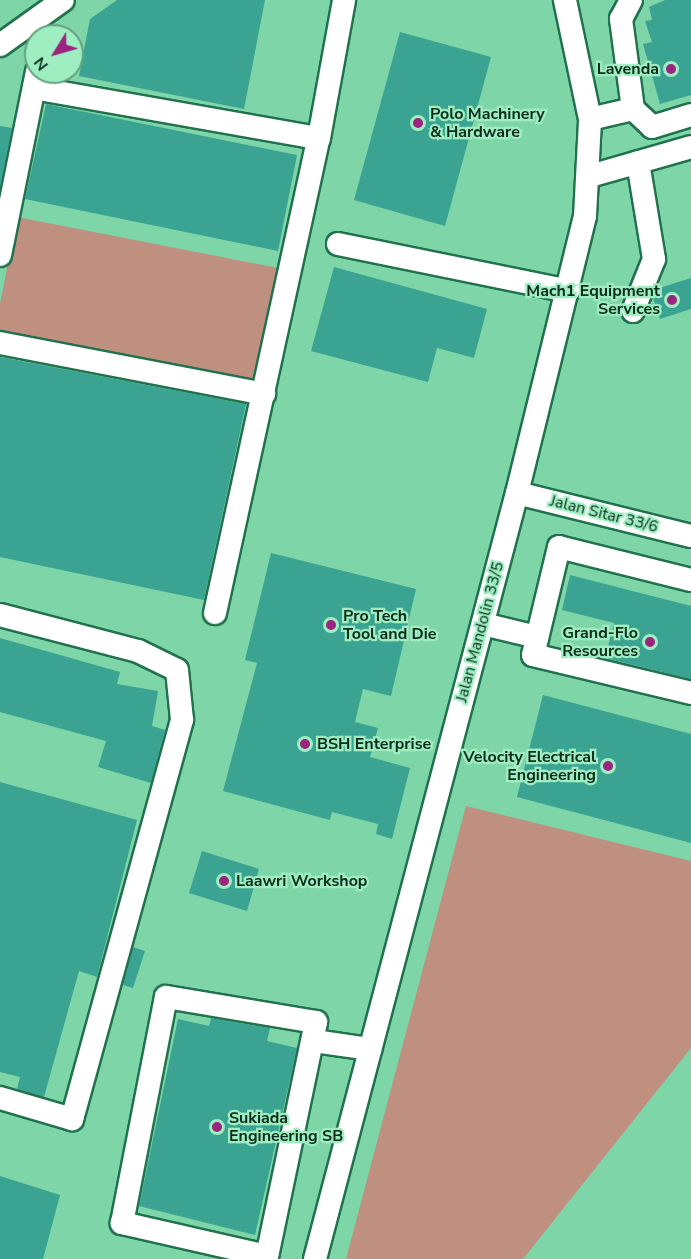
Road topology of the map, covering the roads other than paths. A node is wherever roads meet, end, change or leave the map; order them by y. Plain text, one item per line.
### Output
1 (344, 0) edge
2 (565, 0) edge
3 (631, 0) edge
4 (56, 4) edge
5 (49, 24) edge
6 (0, 45) edge
7 (35, 84) edge
8 (56, 84) edge
9 (633, 109) junction
10 (691, 116) edge
11 (590, 118) junction
12 (320, 138) junction
13 (691, 147) edge
14 (638, 162) junction
15 (590, 176) junction
16 (338, 244) dead end
17 (0, 255) edge
18 (568, 291) junction
19 (633, 310) dead end
20 (0, 343) edge
21 (264, 394) junction
22 (518, 493) junction
23 (691, 536) edge
24 (691, 580) edge
25 (215, 613) dead end
26 (0, 615) edge
27 (483, 624) junction
28 (537, 638) junction
29 (691, 693) edge
30 (314, 1041) junction
31 (370, 1048) junction
32 (0, 1098) edge
33 (315, 1259) edge

1 - 12 street
2 - 11 street, Jalan Mandolin 33/5
3 - 9 street
4 - 5 street
4 - 6 street
7 - 17 street
8 - 12 street
9 - 10 street
9 - 11 street
11 - 15 street, Jalan Mandolin 33/5
12 - 21 street
13 - 14 street
14 - 15 street
14 - 19 street
15 - 18 street, Jalan Mandolin 33/5
16 - 18 street
18 - 22 street, Jalan Mandolin 33/5
20 - 21 street
21 - 25 street
22 - 23 street, Jalan Sitar 33/6
22 - 27 street, Jalan Mandolin 33/5
24 - 28 street
26 - 32 street
27 - 28 street
27 - 31 street, Jalan Mandolin 33/5
28 - 29 street
30 - 30 street
30 - 31 street
31 - 33 street, Jalan Mandolin 33/5

